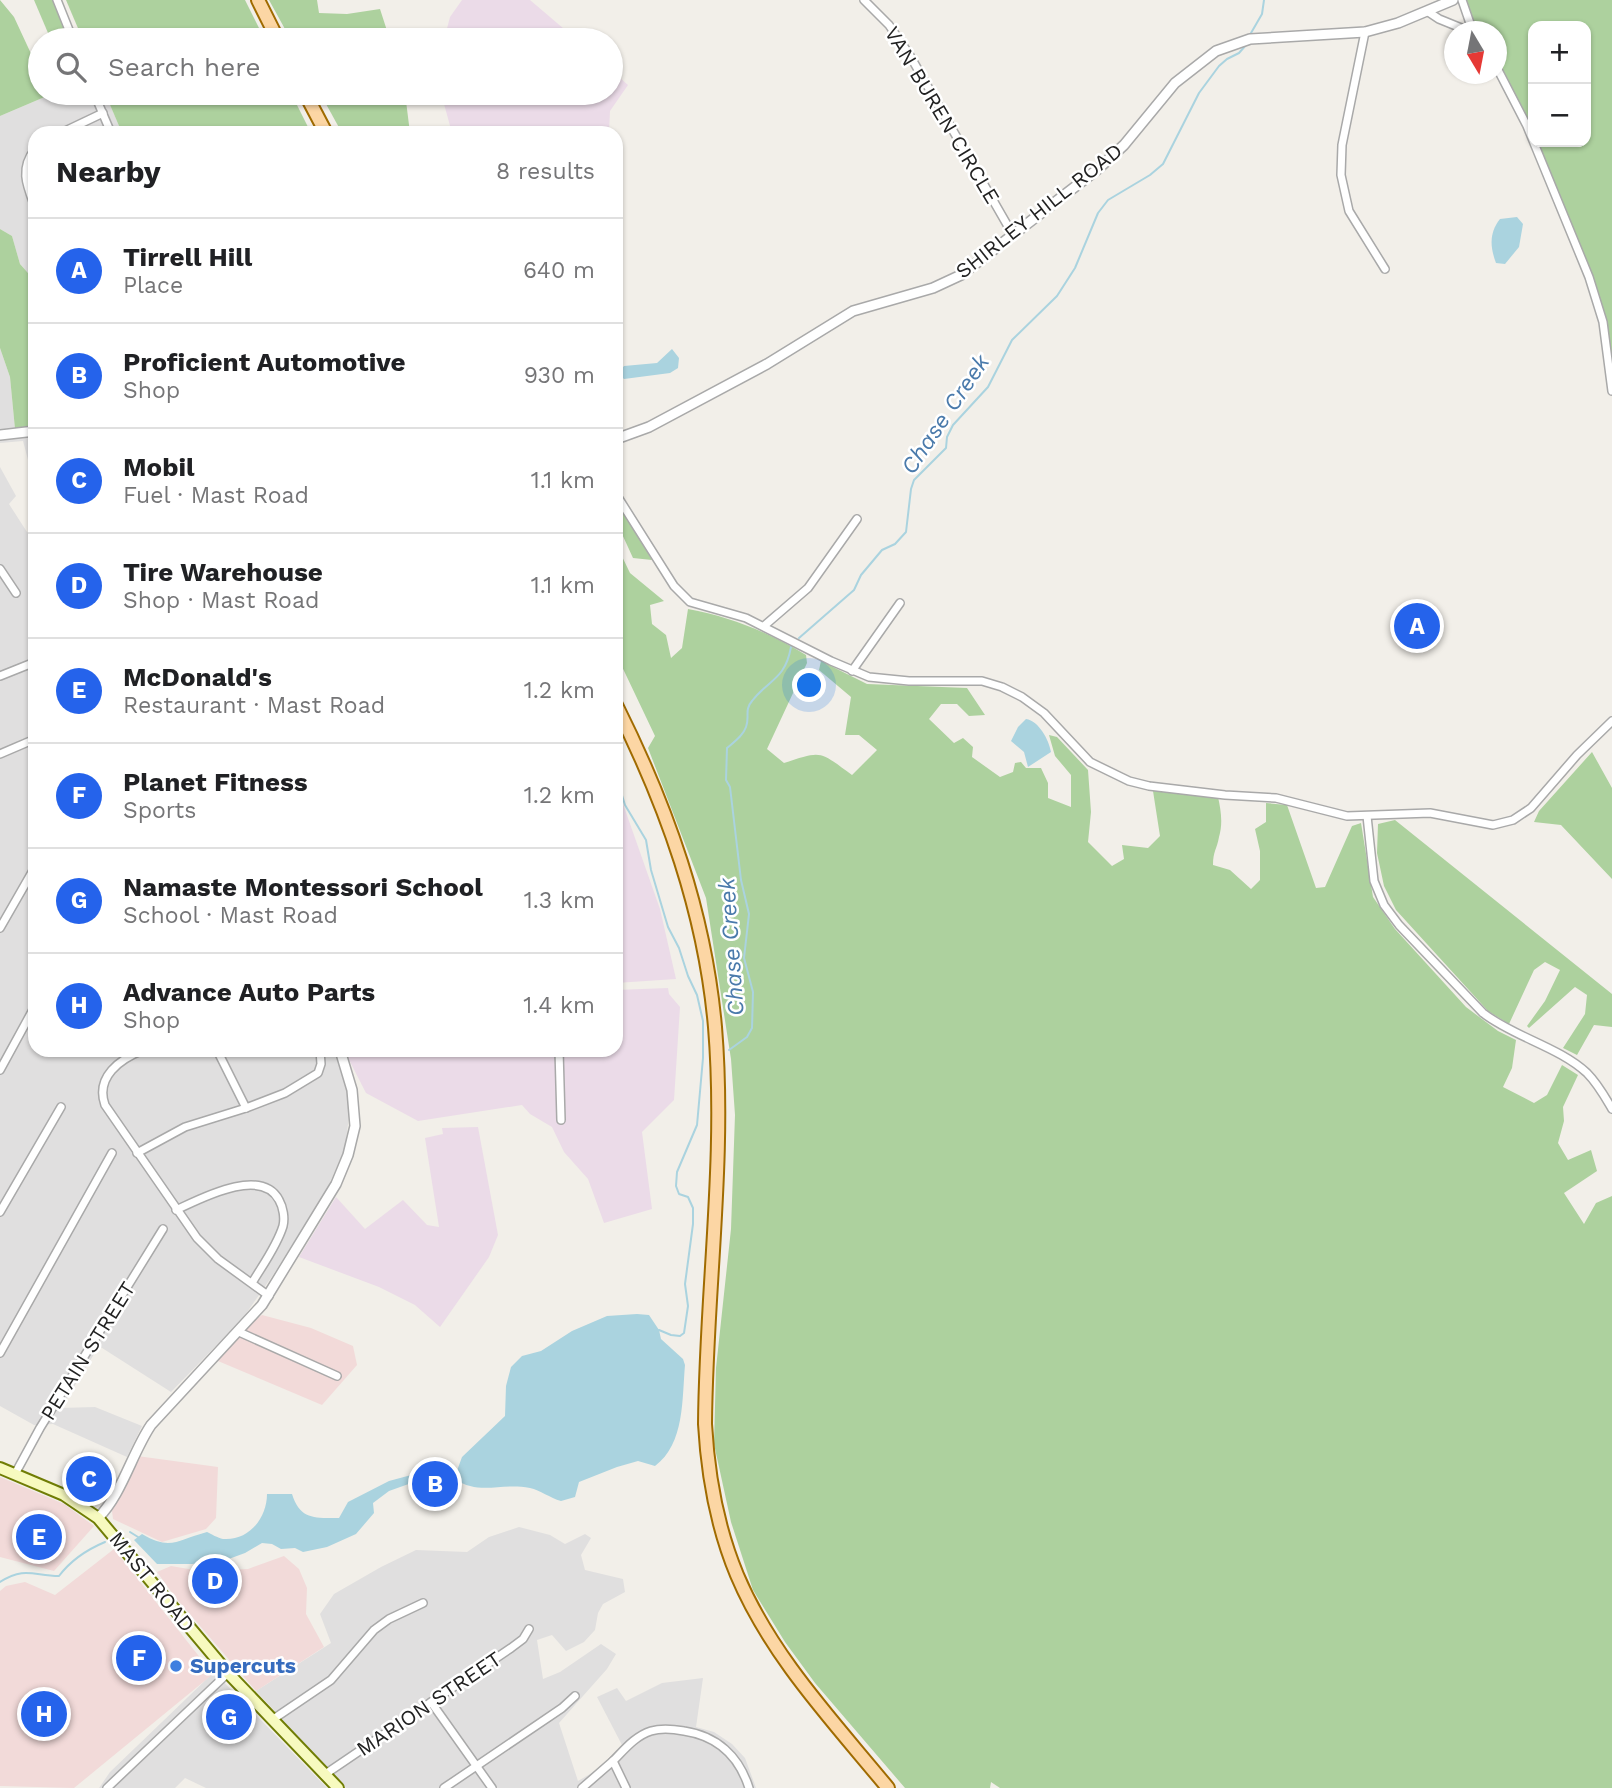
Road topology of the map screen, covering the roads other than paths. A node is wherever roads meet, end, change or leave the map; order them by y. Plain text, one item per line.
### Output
1 (57, 0) edge
2 (258, 0) edge
3 (864, 0) edge
4 (1453, 0) edge
5 (1462, 0) edge
6 (1427, 11) junction
7 (1444, 21) edge
8 (1469, 21) edge
9 (68, 28) edge
10 (272, 28) edge
11 (1365, 32) junction
12 (1505, 84) edge
13 (99, 105) edge
14 (311, 105) edge
15 (103, 113) junction
16 (76, 126) edge
17 (108, 126) edge
18 (322, 126) edge
19 (28, 160) edge
20 (28, 187) edge
21 (1013, 234) junction
22 (1385, 269) dead end
23 (1612, 391) edge
24 (28, 432) edge
25 (0, 435) edge
26 (623, 436) edge
27 (623, 505) edge
28 (857, 519) dead end
29 (0, 569) edge
30 (16, 593) dead end
31 (900, 603) dead end
32 (764, 626) junction
33 (28, 664) edge
34 (852, 671) junction
35 (0, 676) edge
36 (623, 720) edge
37 (1612, 721) edge
38 (28, 742) edge
39 (0, 754) edge
40 (1367, 816) junction
41 (28, 879) edge
42 (0, 928) edge
43 (28, 1019) edge
44 (130, 1057) edge
45 (220, 1057) edge
46 (320, 1057) edge
47 (342, 1057) edge
48 (559, 1057) edge
49 (0, 1070) edge
50 (61, 1107) dead end
51 (246, 1108) junction
52 (1612, 1109) edge
53 (561, 1121) dead end
54 (112, 1153) dead end
55 (137, 1153) junction
56 (176, 1210) junction
57 (0, 1212) edge
58 (163, 1229) dead end
59 (252, 1283) junction
60 (269, 1296) junction
61 (239, 1332) junction
62 (0, 1353) edge
63 (337, 1376) dead end
64 (0, 1468) edge
65 (15, 1474) junction
66 (98, 1518) junction
67 (423, 1602) dead end
68 (529, 1629) dead end
69 (228, 1673) junction
70 (575, 1696) dead end
71 (431, 1702) junction
72 (272, 1720) junction
73 (613, 1762) junction
74 (476, 1767) junction
75 (324, 1775) junction
76 (107, 1788) edge
77 (338, 1788) edge
78 (444, 1788) edge
79 (492, 1788) edge
80 (582, 1788) edge
81 (626, 1788) edge
82 (749, 1788) edge
83 (888, 1788) edge

1 - 9 street
2 - 10 main road
3 - 21 street, VAN BUREN CIRCLE
4 - 6 street, SHIRLEY HILL ROAD
5 - 8 street
6 - 7 street
6 - 11 street, SHIRLEY HILL ROAD
11 - 21 street, SHIRLEY HILL ROAD
11 - 22 street
12 - 23 street
13 - 15 street
14 - 18 main road
15 - 16 street
15 - 17 street
19 - 20 street
21 - 26 street, SHIRLEY HILL ROAD
24 - 25 street
27 - 32 street
28 - 32 street
29 - 30 street
31 - 34 street
32 - 34 street
33 - 35 street
34 - 40 street
36 - 83 main road
37 - 40 street
38 - 39 street
40 - 52 street
41 - 42 street
43 - 49 street
44 - 55 street
45 - 51 street
46 - 51 street
47 - 60 street
48 - 53 street
50 - 57 street
51 - 55 street
54 - 62 street
55 - 56 street
56 - 59 street
56 - 59 street
58 - 65 street, PETAIN STREET
59 - 60 street
60 - 61 street
61 - 63 street
61 - 66 street
64 - 65 main road, MAST ROAD
65 - 66 main road, MAST ROAD
66 - 69 main road, MAST ROAD
67 - 72 street
68 - 71 street, MARION STREET
69 - 72 main road, MAST ROAD
69 - 76 street
70 - 74 street
71 - 74 street
71 - 75 street, MARION STREET
72 - 75 main road, MAST ROAD
73 - 80 street
73 - 81 street
73 - 82 street
74 - 78 street
74 - 79 street
75 - 77 main road, MAST ROAD

